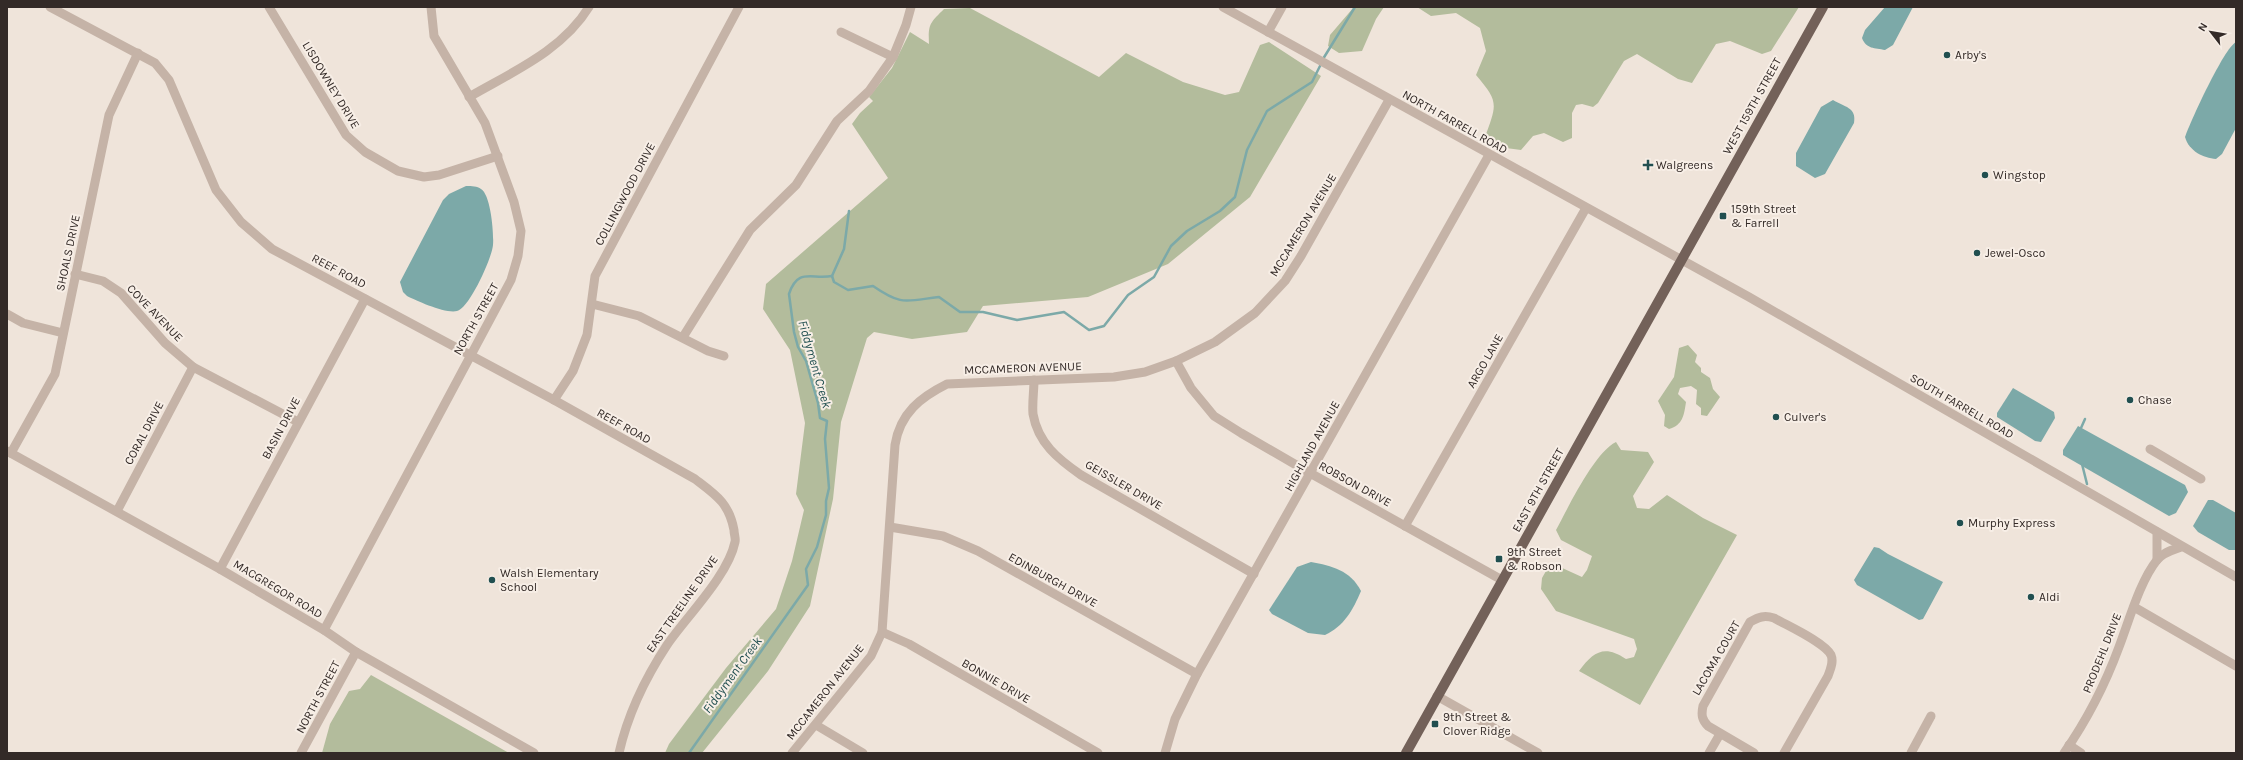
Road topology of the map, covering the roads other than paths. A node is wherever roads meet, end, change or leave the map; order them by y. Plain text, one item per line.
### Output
1 (50, 7) edge
2 (270, 7) edge
3 (430, 7) edge
4 (589, 7) edge
5 (739, 7) edge
6 (911, 7) edge
7 (1223, 7) edge
8 (1282, 7) edge
9 (1823, 7) edge
10 (841, 32) dead end
11 (1268, 32) junction
12 (138, 54) junction
13 (893, 57) junction
14 (469, 97) junction
15 (1389, 100) junction
16 (1489, 155) junction
17 (498, 156) junction
18 (1586, 208) junction
19 (1679, 259) junction
20 (75, 274) junction
21 (365, 299) junction
22 (592, 304) junction
23 (7, 314) edge
24 (63, 333) junction
25 (683, 338) junction
26 (470, 356) junction
27 (724, 356) dead end
28 (1176, 361) junction
29 (193, 367) junction
30 (1034, 380) junction
31 (554, 400) junction
32 (298, 422) junction
33 (2150, 449) dead end
34 (9, 452) edge
35 (1310, 473) junction
36 (695, 479) joint
37 (2201, 479) dead end
38 (117, 511) junction
39 (1405, 526) junction
40 (890, 527) junction
41 (2157, 532) junction
42 (2181, 547) junction
43 (2157, 560) junction
44 (220, 569) junction
45 (1254, 574) junction
46 (2236, 577) edge
47 (1502, 580) junction
48 (2134, 607) junction
49 (324, 630) junction
50 (882, 632) junction
51 (356, 652) junction
52 (2236, 666) edge
53 (1197, 674) junction
54 (1437, 696) junction
55 (1931, 716) dead end
56 (816, 725) junction
57 (1720, 734) junction
58 (2067, 749) edge
59 (301, 753) edge
60 (534, 753) edge
61 (619, 753) edge
62 (792, 753) edge
63 (863, 753) edge
64 (1098, 753) edge
65 (1165, 753) edge
66 (1406, 753) edge
67 (1538, 753) edge
68 (1709, 753) edge
69 (1754, 753) edge
70 (1784, 753) edge
71 (1911, 753) edge
72 (2081, 753) edge

1 - 12 street, REEF ROAD
2 - 17 street, LISDOWNEY DRIVE
3 - 14 street, NORTH STREET
4 - 14 street
5 - 22 street, COLLINGWOOD DRIVE
6 - 13 street
7 - 11 street, NORTH FARRELL ROAD
8 - 11 street
9 - 19 main road, WEST 159TH STREET
10 - 13 street
11 - 15 street, NORTH FARRELL ROAD
12 - 20 street, SHOALS DRIVE
12 - 21 street, REEF ROAD
13 - 25 street
14 - 17 street, NORTH STREET
15 - 16 street, NORTH FARRELL ROAD
15 - 28 street, MCCAMERON AVENUE
16 - 18 street, NORTH FARRELL ROAD
16 - 35 street, HIGHLAND AVENUE
17 - 26 street, NORTH STREET
18 - 19 street, NORTH FARRELL ROAD
18 - 39 street, ARGO LANE
19 - 41 street, SOUTH FARRELL ROAD
19 - 47 main road, EAST 9TH STREET
20 - 24 street, SHOALS DRIVE
20 - 29 street, COVE AVENUE
21 - 26 street, REEF ROAD
21 - 32 street, BASIN DRIVE
22 - 25 street
22 - 31 street, COLLINGWOOD DRIVE
23 - 24 street
24 - 34 street, SHOALS DRIVE
25 - 27 street
26 - 31 street, REEF ROAD
26 - 49 street, NORTH STREET
28 - 30 street, MCCAMERON AVENUE
28 - 35 street, ROBSON DRIVE
29 - 32 street, COVE AVENUE
29 - 38 street, CORAL DRIVE
30 - 40 street, MCCAMERON AVENUE
30 - 45 street, GEISSLER DRIVE
31 - 36 street, REEF ROAD
32 - 44 street, BASIN DRIVE
33 - 37 street
34 - 38 street, MACGREGOR ROAD
35 - 39 street, ROBSON DRIVE
35 - 45 street, HIGHLAND AVENUE
36 - 61 street, EAST TREELINE DRIVE
38 - 44 street, MACGREGOR ROAD
39 - 47 street, ROBSON DRIVE
40 - 50 street, MCCAMERON AVENUE
40 - 53 street, EDINBURGH DRIVE
41 - 42 street, SOUTH FARRELL ROAD
41 - 43 street, PRODEHL DRIVE
42 - 43 street
42 - 46 street, SOUTH FARRELL ROAD
43 - 48 street, PRODEHL DRIVE
44 - 49 street, MACGREGOR ROAD
45 - 53 street, HIGHLAND AVENUE
47 - 54 main road, EAST 9TH STREET
48 - 52 street
48 - 58 street, PRODEHL DRIVE
49 - 51 street, MACGREGOR ROAD
50 - 56 street, MCCAMERON AVENUE
50 - 64 street, BONNIE DRIVE
51 - 59 street, NORTH STREET
51 - 60 street, MACGREGOR ROAD
53 - 65 street, HIGHLAND AVENUE
54 - 66 main road, EAST 9TH STREET
54 - 67 street
55 - 71 street
56 - 62 street, MCCAMERON AVENUE
56 - 63 street
57 - 68 street
57 - 69 street, LACOMA COURT
57 - 70 street, LACOMA COURT
58 - 72 street

